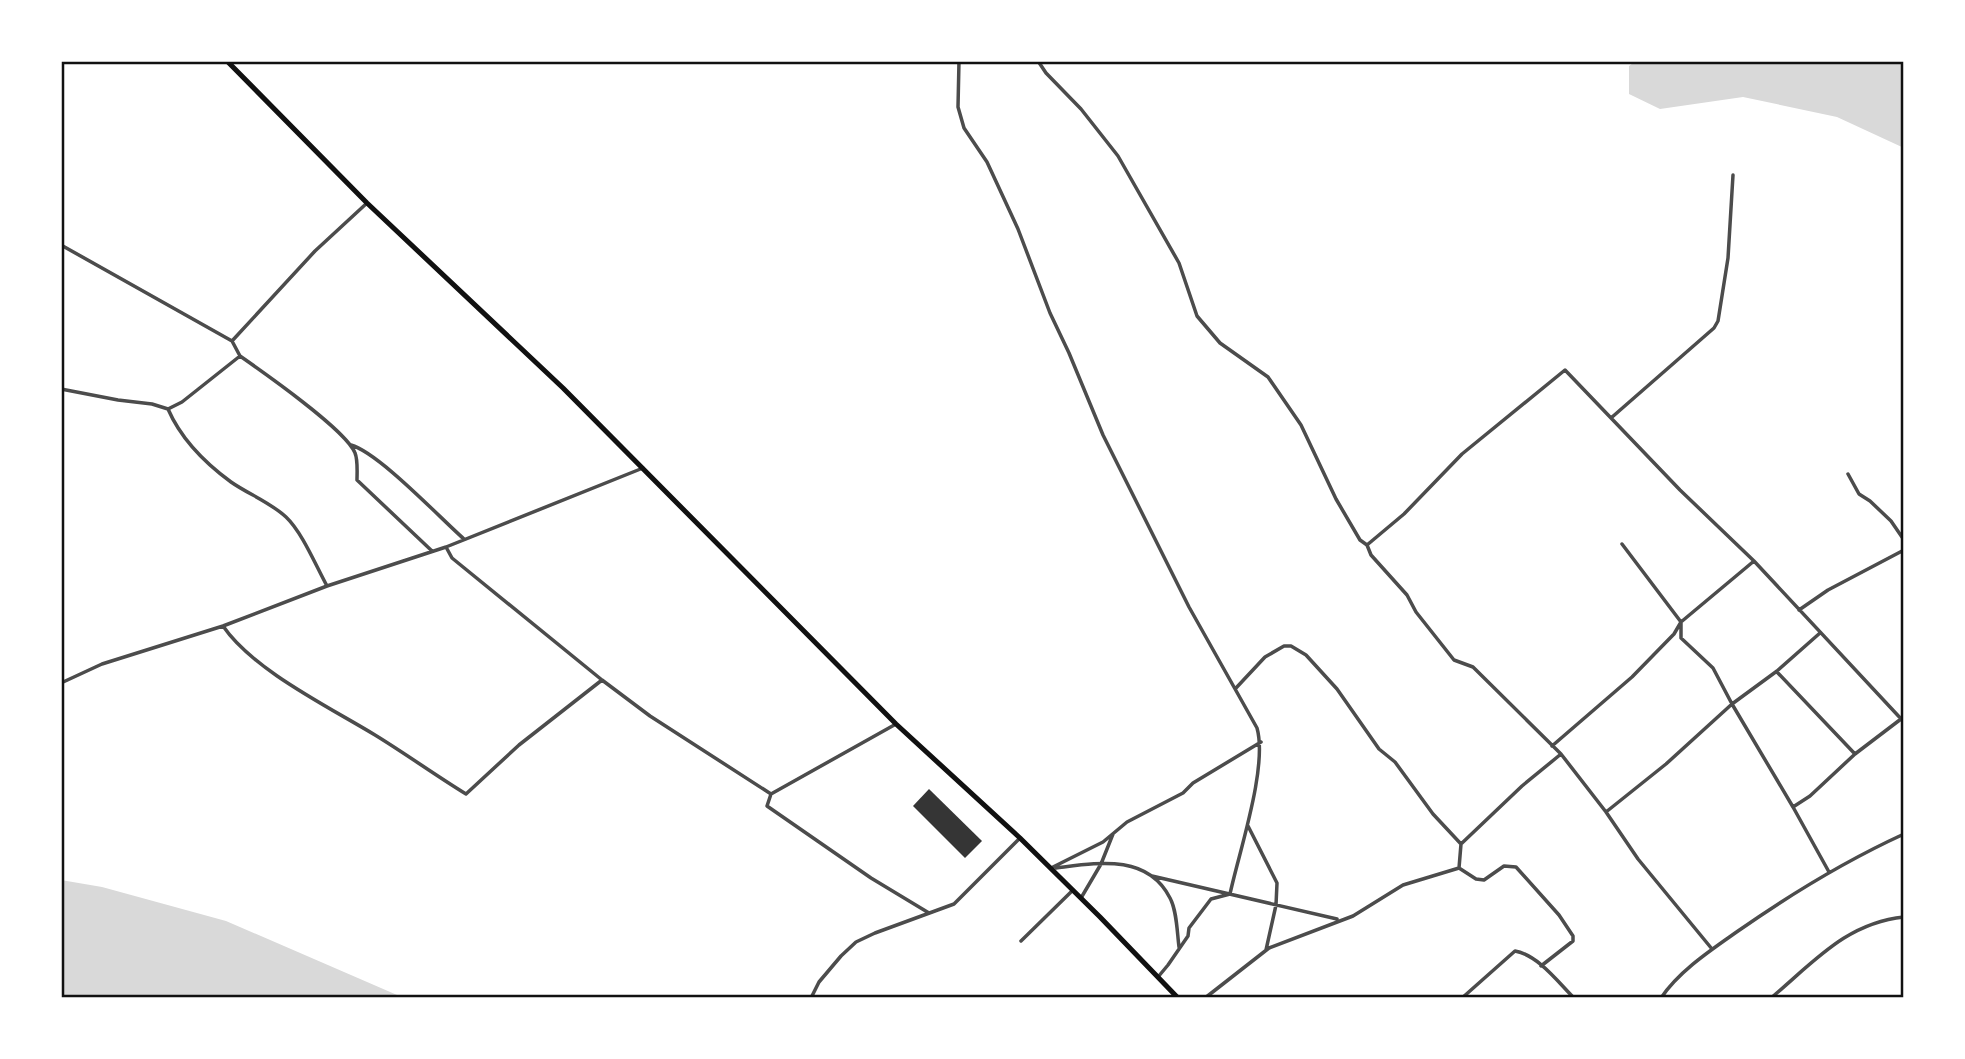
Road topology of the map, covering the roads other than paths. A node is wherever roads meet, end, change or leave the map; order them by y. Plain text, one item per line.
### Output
1 (227, 61) edge
2 (959, 61) edge
3 (1038, 61) edge
4 (1733, 176) dead end
5 (367, 203) junction
6 (61, 245) edge
7 (232, 341) junction
8 (240, 356) junction
9 (61, 389) edge
10 (168, 410) junction
11 (1611, 418) junction
12 (351, 445) junction
13 (644, 468) junction
14 (1848, 474) dead end
15 (464, 539) junction
16 (1904, 540) edge
17 (1622, 544) dead end
18 (1367, 545) junction
19 (446, 547) junction
20 (1904, 550) edge
21 (432, 551) junction
22 (1754, 561) junction
23 (327, 586) junction
24 (1799, 611) junction
25 (1681, 622) junction
26 (223, 626) junction
27 (1820, 633) junction
28 (1777, 671) junction
29 (602, 680) junction
30 (61, 683) edge
31 (1236, 689) junction
32 (1732, 705) junction
33 (1904, 713) edge
34 (1901, 719) edge
35 (896, 724) junction
36 (1261, 742) junction
37 (1552, 746) junction
38 (1561, 754) junction
39 (1855, 754) junction
40 (771, 794) junction
41 (1793, 807) junction
42 (1606, 812) junction
43 (1247, 824) junction
44 (1114, 834) junction
45 (1904, 834) edge
46 (1020, 838) junction
47 (1461, 844) junction
48 (1101, 864) junction
49 (1050, 868) junction
50 (1459, 868) junction
51 (1829, 873) junction
52 (1152, 876) junction
53 (1073, 890) junction
54 (1230, 894) junction
55 (1081, 898) junction
56 (1276, 905) junction
57 (929, 913) junction
58 (1904, 917) edge
59 (1339, 920) junction
60 (1021, 941) dead end
61 (1179, 948) junction
62 (1712, 949) junction
63 (1266, 950) junction
64 (1541, 966) junction
65 (1158, 977) junction
66 (811, 998) edge
67 (1178, 998) edge
68 (1205, 998) edge
69 (1462, 998) edge
70 (1574, 998) edge
71 (1661, 998) edge
72 (1771, 998) edge

1 - 5 main road
2 - 31 street
3 - 18 street
4 - 11 street
5 - 7 street
5 - 13 main road
6 - 7 street
7 - 8 street
8 - 10 street
8 - 12 street
9 - 10 street
10 - 23 street
11 - 18 street
11 - 22 street
12 - 15 street
12 - 21 street
13 - 15 street
13 - 35 main road
14 - 16 street
15 - 19 street
17 - 25 street
18 - 37 street
19 - 21 street
19 - 29 street
20 - 24 street
21 - 23 street
22 - 24 street
22 - 25 street
23 - 26 street
24 - 27 street
25 - 32 street
25 - 37 street
26 - 29 street
26 - 30 street
27 - 28 street
27 - 34 street
28 - 32 street
28 - 39 street
29 - 40 street
31 - 36 street
31 - 47 street
32 - 41 street
32 - 42 street
33 - 34 street
34 - 39 street
35 - 40 street
35 - 46 main road
36 - 43 street
36 - 44 street
37 - 38 street
38 - 42 street
38 - 47 street
39 - 41 street
40 - 57 street
41 - 51 street
42 - 62 street
43 - 54 street
43 - 56 street
44 - 48 street
44 - 49 street
45 - 51 street
46 - 49 main road
46 - 57 street
47 - 50 street
48 - 49 street
48 - 52 street
48 - 55 street
49 - 53 main road
50 - 59 street
50 - 64 street
51 - 62 street
52 - 54 street
52 - 61 street
53 - 55 main road
53 - 60 street
54 - 56 street
54 - 61 street
55 - 65 main road
56 - 59 street
56 - 63 street
57 - 66 street
58 - 72 street
59 - 63 street
61 - 65 street
62 - 71 street
63 - 68 street
64 - 69 street
64 - 70 street
65 - 67 main road

